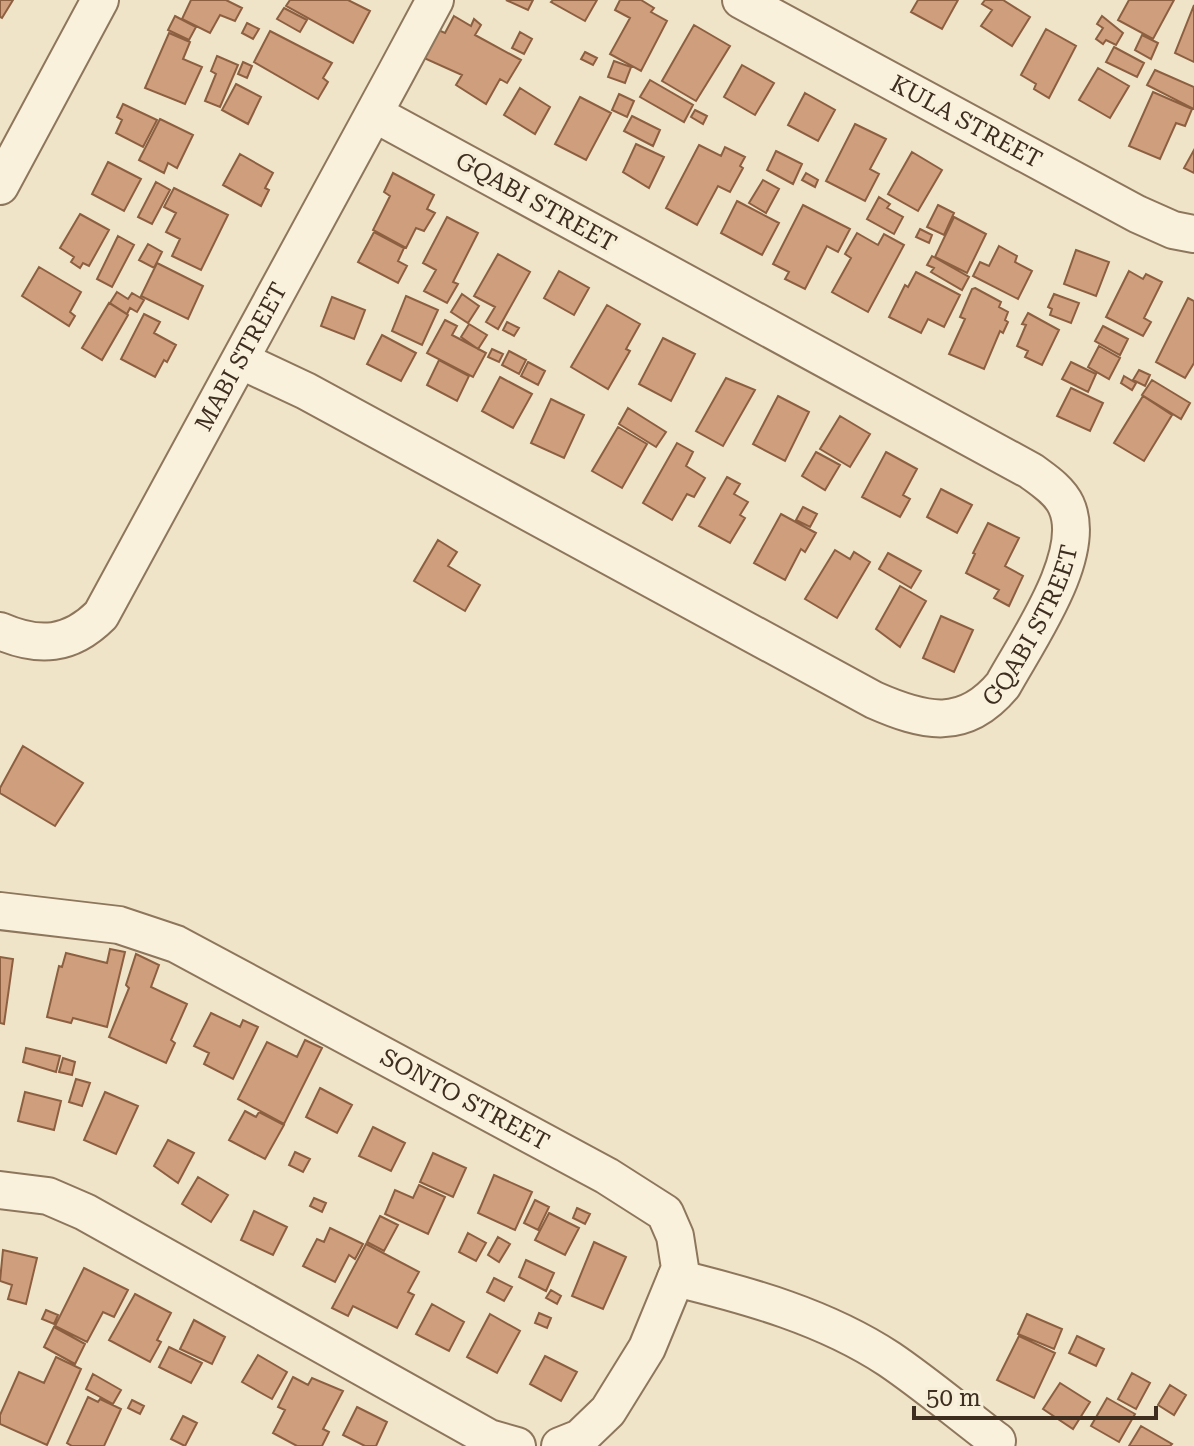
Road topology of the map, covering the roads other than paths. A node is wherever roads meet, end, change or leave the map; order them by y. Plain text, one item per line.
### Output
1 (100, 0) edge
2 (435, 0) edge
3 (741, 0) edge
4 (375, 114) junction
5 (0, 186) edge
6 (1194, 234) edge
7 (242, 361) junction
8 (0, 631) edge
9 (0, 911) edge
10 (0, 1190) edge
11 (676, 1278) junction
12 (999, 1444) edge
13 (517, 1446) edge
14 (560, 1446) edge

1 - 5 street
2 - 4 street, MABI STREET
3 - 6 street, KULA STREET
4 - 7 street, MABI STREET
4 - 7 street, GQABI STREET
7 - 8 street, MABI STREET
9 - 11 street, SONTO STREET
10 - 13 street
11 - 12 street
11 - 14 street, SONTO STREET

